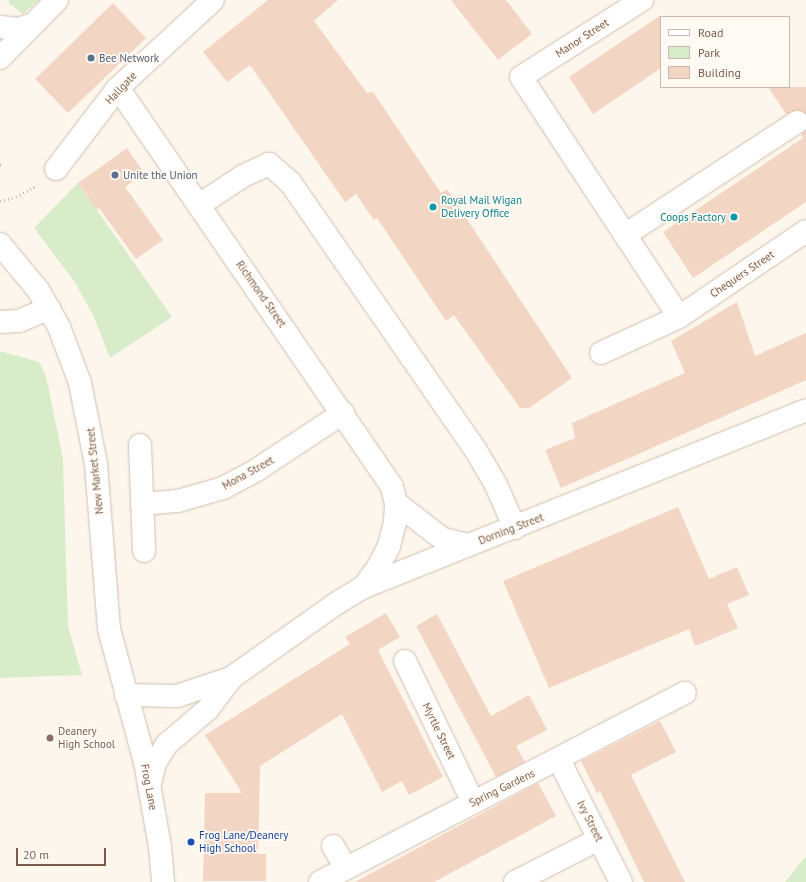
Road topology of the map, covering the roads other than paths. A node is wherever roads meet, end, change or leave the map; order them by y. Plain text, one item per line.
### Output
1 (57, 0) edge
2 (213, 0) edge
3 (642, 0) edge
4 (32, 24) junction
5 (0, 27) edge
6 (0, 58) edge
7 (118, 88) junction
8 (797, 122) dead end
9 (56, 169) road end
10 (199, 205) junction
11 (806, 231) edge
12 (625, 235) junction
13 (0, 244) edge
14 (49, 308) junction
15 (679, 317) junction
16 (0, 322) edge
17 (601, 353) dead end
18 (806, 410) edge
19 (343, 413) junction
20 (140, 445) dead end
21 (396, 503) junction
22 (142, 504) junction
23 (515, 528) junction
24 (468, 545) junction
25 (144, 552) dead end
26 (364, 587) junction
27 (404, 661) dead end
28 (232, 678) junction
29 (685, 693) dead end
30 (126, 695) junction
31 (559, 760) junction
32 (150, 786) junction
33 (473, 802) junction
34 (598, 839) junction
35 (333, 846) dead end
36 (345, 868) junction
37 (163, 882) edge
38 (320, 882) edge
39 (515, 882) edge
40 (620, 882) edge

1 - 4 street
2 - 7 street, Hallgate
3 - 12 street, Manor Street
4 - 5 street
4 - 6 street
7 - 9 street, Hallgate
7 - 10 street, Richmond Street
8 - 12 street
10 - 19 street, Richmond Street
10 - 23 street
11 - 15 street, Chequers Street
12 - 15 street
13 - 14 street, New Market Street
14 - 16 street
14 - 30 street, New Market Street
15 - 17 street, Chequers Street
18 - 23 street, Dorning Street
19 - 21 street, Richmond Street
19 - 22 street, Mona Street
20 - 22 street
21 - 24 street
21 - 26 street, Richmond Street
22 - 25 street
23 - 24 street, Dorning Street
24 - 26 street, Dorning Street
26 - 28 street, Dorning Street
27 - 33 street, Myrtle Street
28 - 30 street, Dorning Street
28 - 32 street, Dorning Street
29 - 31 street, Spring Gardens
30 - 32 street, Frog Lane
31 - 33 street, Spring Gardens
31 - 34 street, Ivy Street
32 - 37 street, Frog Lane
33 - 36 street, Spring Gardens
34 - 39 street
34 - 40 street, Ivy Street
35 - 36 street
36 - 38 street, Spring Gardens

